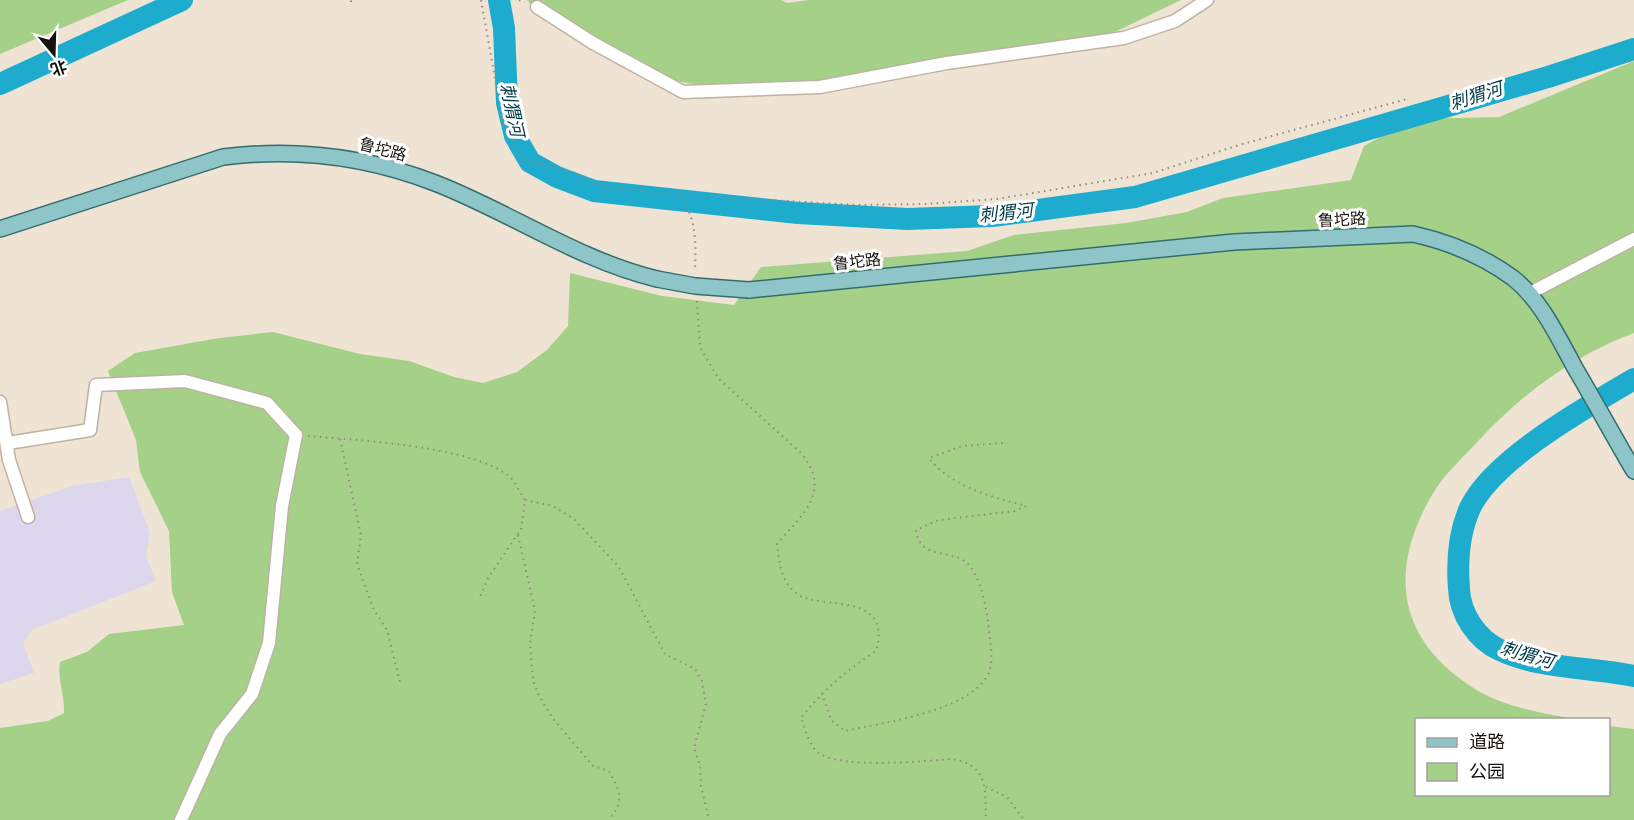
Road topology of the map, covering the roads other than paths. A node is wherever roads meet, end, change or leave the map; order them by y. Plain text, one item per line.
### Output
1 (1207, 0) edge
2 (537, 7) dead end
3 (0, 229) edge
4 (1634, 239) edge
5 (1528, 294) junction
6 (0, 402) edge
7 (8, 443) junction
8 (1634, 471) edge
9 (28, 517) dead end
10 (181, 820) edge

1 - 2 street
3 - 5 main road, 鲁坨路, bridge
4 - 5 street
5 - 8 main road, 鲁坨路
6 - 7 street
7 - 9 street
7 - 10 street

